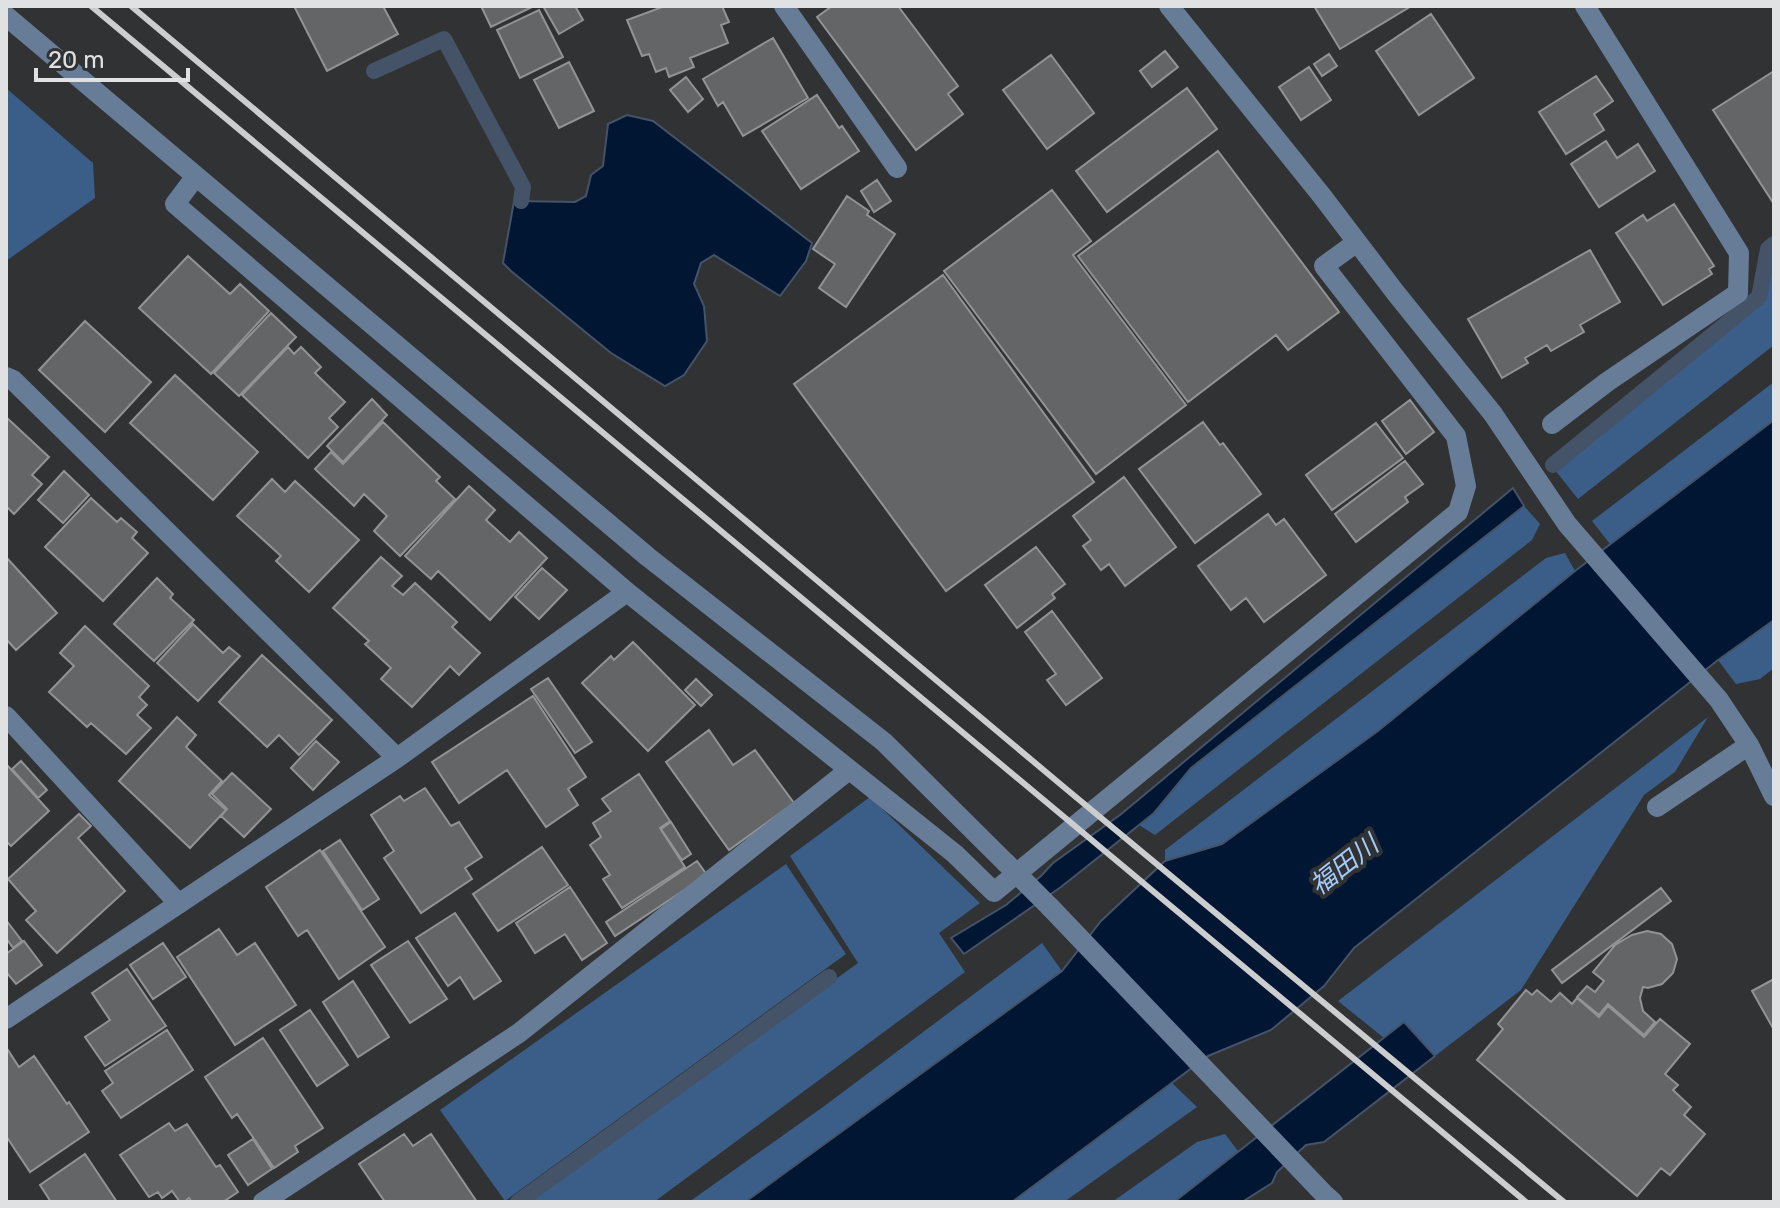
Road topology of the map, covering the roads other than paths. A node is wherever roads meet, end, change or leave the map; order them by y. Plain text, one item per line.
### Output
1 (784, 6) edge
2 (1169, 6) edge
3 (1585, 6) edge
4 (6, 16) edge
5 (897, 168) dead end
6 (196, 176) junction
7 (1357, 242) junction
8 (6, 377) edge
9 (1552, 424) dead end
10 (627, 592) junction
11 (6, 716) edge
12 (1749, 745) junction
13 (397, 758) junction
14 (849, 770) junction
15 (1772, 785) edge
16 (1657, 807) dead end
17 (179, 904) junction
18 (6, 1019) edge
19 (1322, 1199) edge
20 (263, 1202) edge

1 - 5 street
2 - 7 street
3 - 9 street
4 - 6 street
6 - 10 street
6 - 19 street, bridge
7 - 12 street
7 - 14 street
8 - 13 street
10 - 13 street
10 - 14 street
11 - 17 street
12 - 15 street
12 - 16 street
13 - 17 street
14 - 20 street
17 - 18 street

